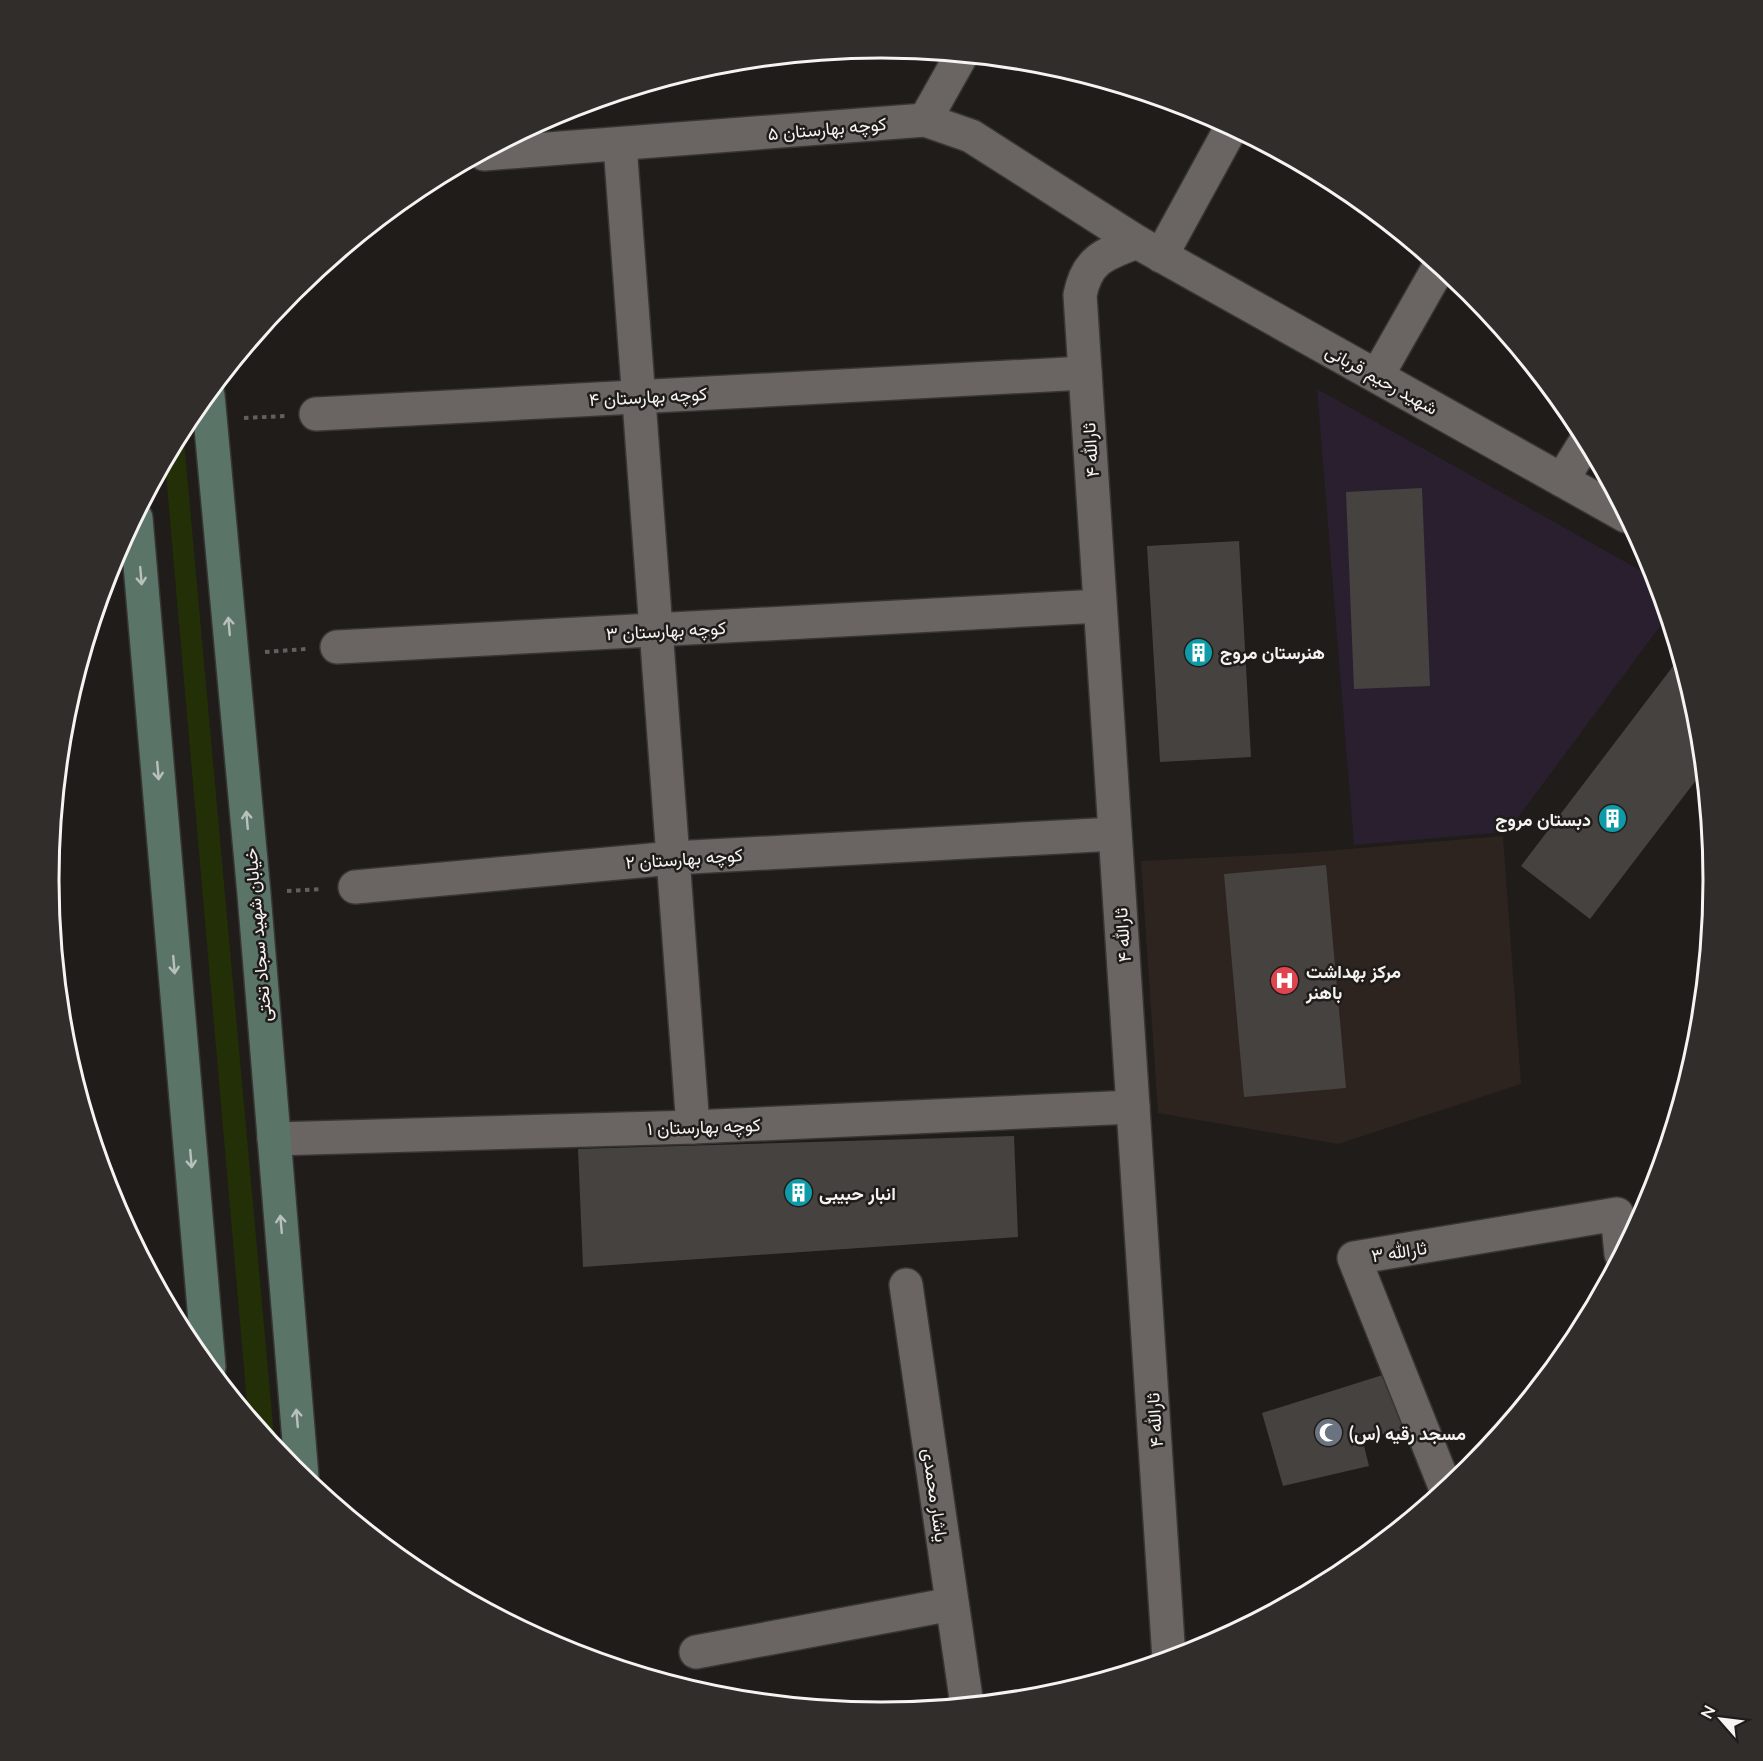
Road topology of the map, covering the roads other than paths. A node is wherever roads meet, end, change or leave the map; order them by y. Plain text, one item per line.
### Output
1 (957, 62) edge
2 (925, 120) junction
3 (1226, 135) edge
4 (620, 145) junction
5 (500, 153) edge
6 (1149, 249) junction
7 (1435, 273) edge
8 (1085, 373) junction
9 (1377, 376) junction
10 (638, 397) junction
11 (210, 407) edge
12 (316, 414) road end
13 (1581, 450) edge
14 (1562, 480) junction
15 (1615, 510) edge
16 (137, 532) edge
17 (1100, 606) junction
18 (656, 630) junction
19 (337, 647) road end
20 (1115, 834) junction
21 (673, 858) junction
22 (354, 887) road end
23 (1133, 1107) junction
24 (693, 1127) junction
25 (274, 1139) junction
26 (1620, 1241) edge
27 (906, 1285) dead end
28 (208, 1351) edge
29 (301, 1463) edge
30 (1443, 1481) edge
31 (952, 1604) junction
32 (1168, 1650) edge
33 (696, 1652) dead end
34 (966, 1698) edge

1 - 2 street
2 - 4 street, کوچه بهارستان ۵
2 - 6 street, کوچه بهارستان ۵
3 - 6 street
4 - 5 street, کوچه بهارستان ۵
4 - 10 street
6 - 8 street, ثارالله ۴
6 - 9 street, شهید رحیم قربانی
7 - 9 street
8 - 10 street, کوچه بهارستان ۴
8 - 17 street, ثارالله ۴
9 - 14 street, شهید رحیم قربانی
10 - 12 street, کوچه بهارستان ۴
10 - 18 street
25 -> 11 main road, خیابان شهید سجاد تختی
13 - 14 street
14 - 15 street, شهید رحیم قربانی
16 -> 28 main road
17 - 18 street, کوچه بهارستان ۳
17 - 20 street, ثارالله ۴
18 - 19 street, کوچه بهارستان ۳
18 - 21 street
20 - 21 street, کوچه بهارستان ۲
20 - 23 street, ثارالله ۴
21 - 22 street, کوچه بهارستان ۲
21 - 24 street
23 - 24 street, کوچه بهارستان ۱
23 - 32 street, ثارالله ۴
24 - 25 street, کوچه بهارستان ۱
29 -> 25 main road, خیابان شهید سجاد تختی
26 - 30 street, ثارالله ۳
27 - 31 street, یاشار محمدی
31 - 33 street
31 - 34 street, یاشار محمدی

